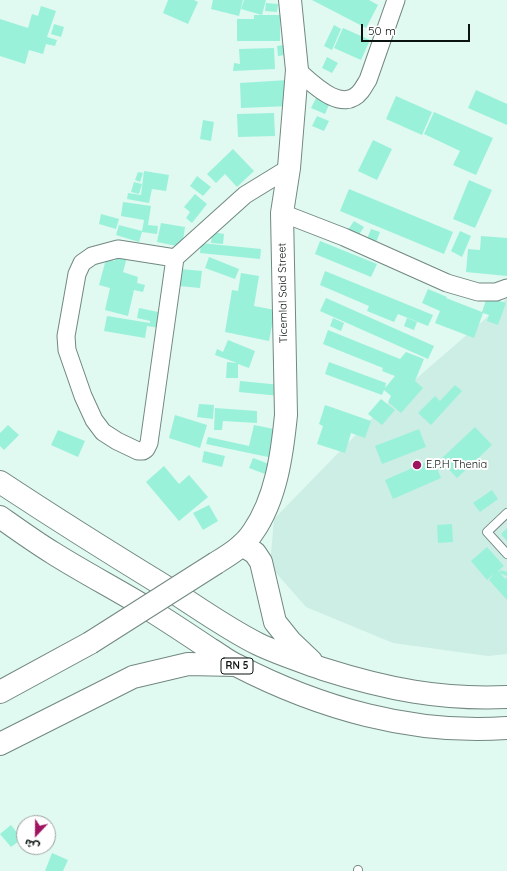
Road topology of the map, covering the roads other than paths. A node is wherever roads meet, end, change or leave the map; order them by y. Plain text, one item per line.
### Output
1 (290, 0) edge
2 (396, 0) edge
3 (297, 70) junction
4 (289, 168) junction
5 (282, 213) junction
6 (175, 258) junction
7 (507, 288) edge
8 (0, 482) edge
9 (507, 513) edge
10 (0, 517) edge
11 (242, 545) junction
12 (507, 554) edge
13 (275, 622) junction
14 (246, 638) junction
15 (235, 664) junction
16 (324, 669) junction
17 (0, 692) edge
18 (507, 697) edge
19 (507, 728) edge
20 (0, 744) edge

1 - 3 main road, Ticemlal Said Street
2 - 3 street
3 - 4 main road, Ticemlal Said Street
4 - 5 main road, Ticemlal Said Street
4 - 6 street
5 - 7 street
5 - 11 main road, Ticemlal Said Street
6 - 6 street
8 - 14 main road, RN 5
9 - 12 lane
10 - 15 main road, RN 5
11 - 13 main road
11 - 17 main road, Ticemlal Said Street, bridge
13 - 14 main road
13 - 16 main road
14 - 16 main road, RN 5
15 - 19 main road, RN 5
15 - 20 main road
16 - 18 main road, RN 5

